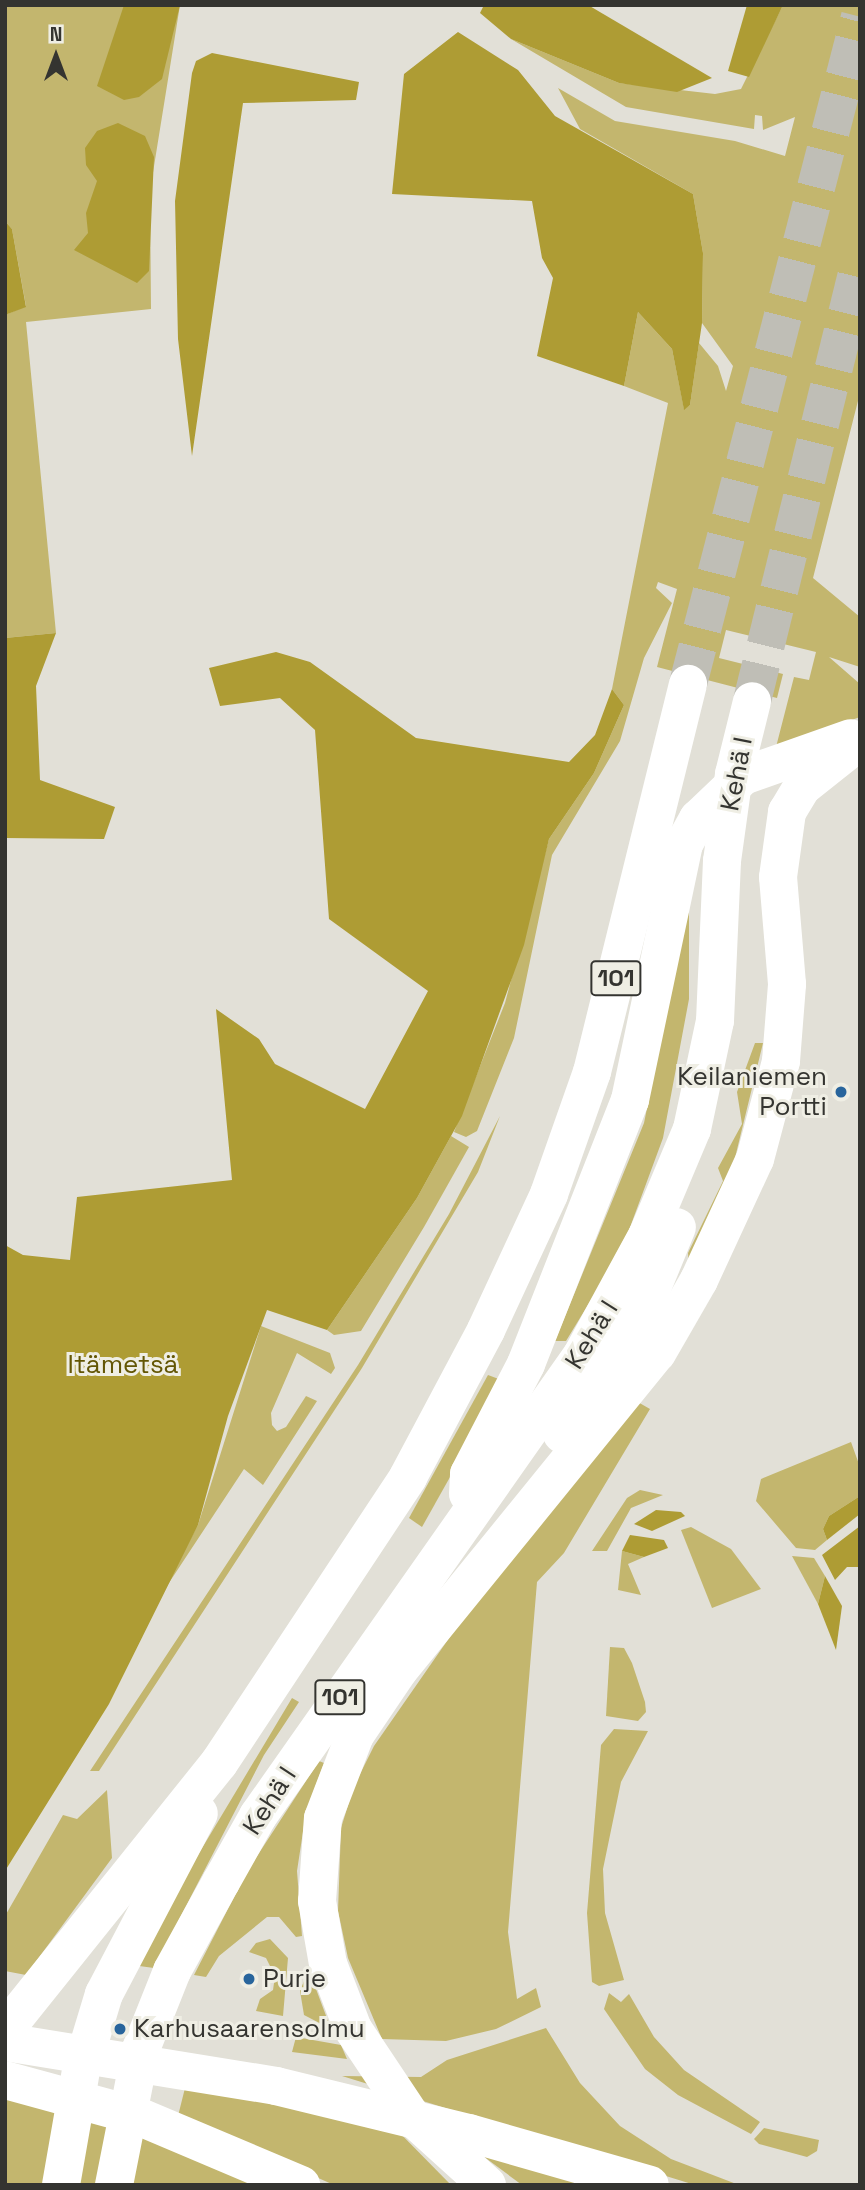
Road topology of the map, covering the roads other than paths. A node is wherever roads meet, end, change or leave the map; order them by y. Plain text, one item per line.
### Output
1 (688, 684) tunnel mouth
2 (752, 701) tunnel mouth
3 (860, 735) edge
4 (860, 741) edge
5 (692, 1129) junction
6 (467, 1517) junction
7 (470, 1577) junction
8 (219, 1763) junction
9 (5, 2030) edge
10 (5, 2042) edge
11 (5, 2080) edge
12 (61, 2185) edge
13 (114, 2185) edge
14 (301, 2185) edge
15 (487, 2185) edge
16 (650, 2185) edge

1 - 8 highway, 101
2 - 5 highway, Kehä I / 101
3 - 6 highway
4 - 7 highway
5 - 6 highway, Kehä I / 101
5 - 7 highway
6 - 13 highway, Kehä I / 101
7 - 15 highway
8 - 9 highway
8 - 12 highway
10 - 16 highway
11 - 14 highway

